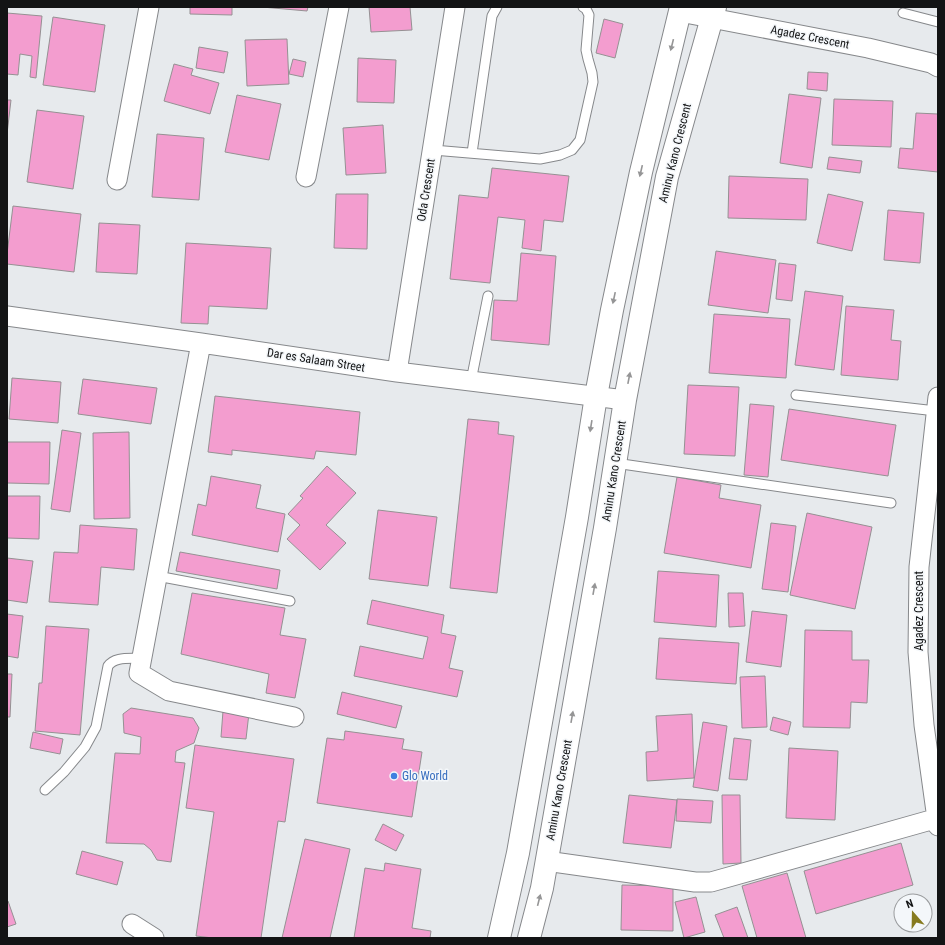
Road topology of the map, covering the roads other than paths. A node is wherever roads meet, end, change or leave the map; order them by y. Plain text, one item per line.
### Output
1 (149, 7) edge
2 (339, 7) edge
3 (456, 7) edge
4 (497, 7) edge
5 (583, 7) edge
6 (680, 10) edge
7 (714, 13) edge
8 (903, 13) dead end
9 (938, 22) edge
10 (938, 67) edge
11 (433, 150) junction
12 (472, 153) junction
13 (306, 177) dead end
14 (117, 180) dead end
15 (488, 296) dead end
16 (7, 316) edge
17 (202, 343) junction
18 (397, 372) junction
19 (471, 381) junction
20 (796, 395) dead end
21 (596, 396) junction
22 (625, 400) junction
23 (937, 404) edge
24 (615, 462) junction
25 (891, 503) dead end
26 (157, 576) junction
27 (290, 601) dead end
28 (142, 658) junction
29 (294, 717) dead end
30 (45, 790) dead end
31 (938, 821) edge
32 (546, 861) junction
33 (132, 924) dead end
34 (154, 938) edge
35 (499, 938) edge
36 (529, 938) edge

1 - 14 street
2 - 13 street
3 - 11 street, Oda Crescent
4 - 12 lane
5 - 12 lane
6 - 7 street, Agadez Crescent
6 -> 21 street
7 - 10 street, Agadez Crescent
22 -> 7 street, Aminu Kano Crescent
8 - 9 lane
11 - 12 lane
11 - 18 street, Oda Crescent
15 - 19 lane
16 - 17 street, Dar es Salaam Street
17 - 18 street, Dar es Salaam Street
17 - 26 street
18 - 19 street, Dar es Salaam Street
19 - 21 street, Dar es Salaam Street
20 - 23 lane
21 - 22 street, Dar es Salaam Street
21 -> 35 street
22 - 24 street, Aminu Kano Crescent
23 - 31 street, Agadez Crescent
24 - 25 lane
32 -> 24 street, Aminu Kano Crescent
26 - 27 lane
26 - 28 street
28 - 29 street
28 - 30 lane
31 - 32 street
36 -> 32 street, Aminu Kano Crescent
33 - 34 street

